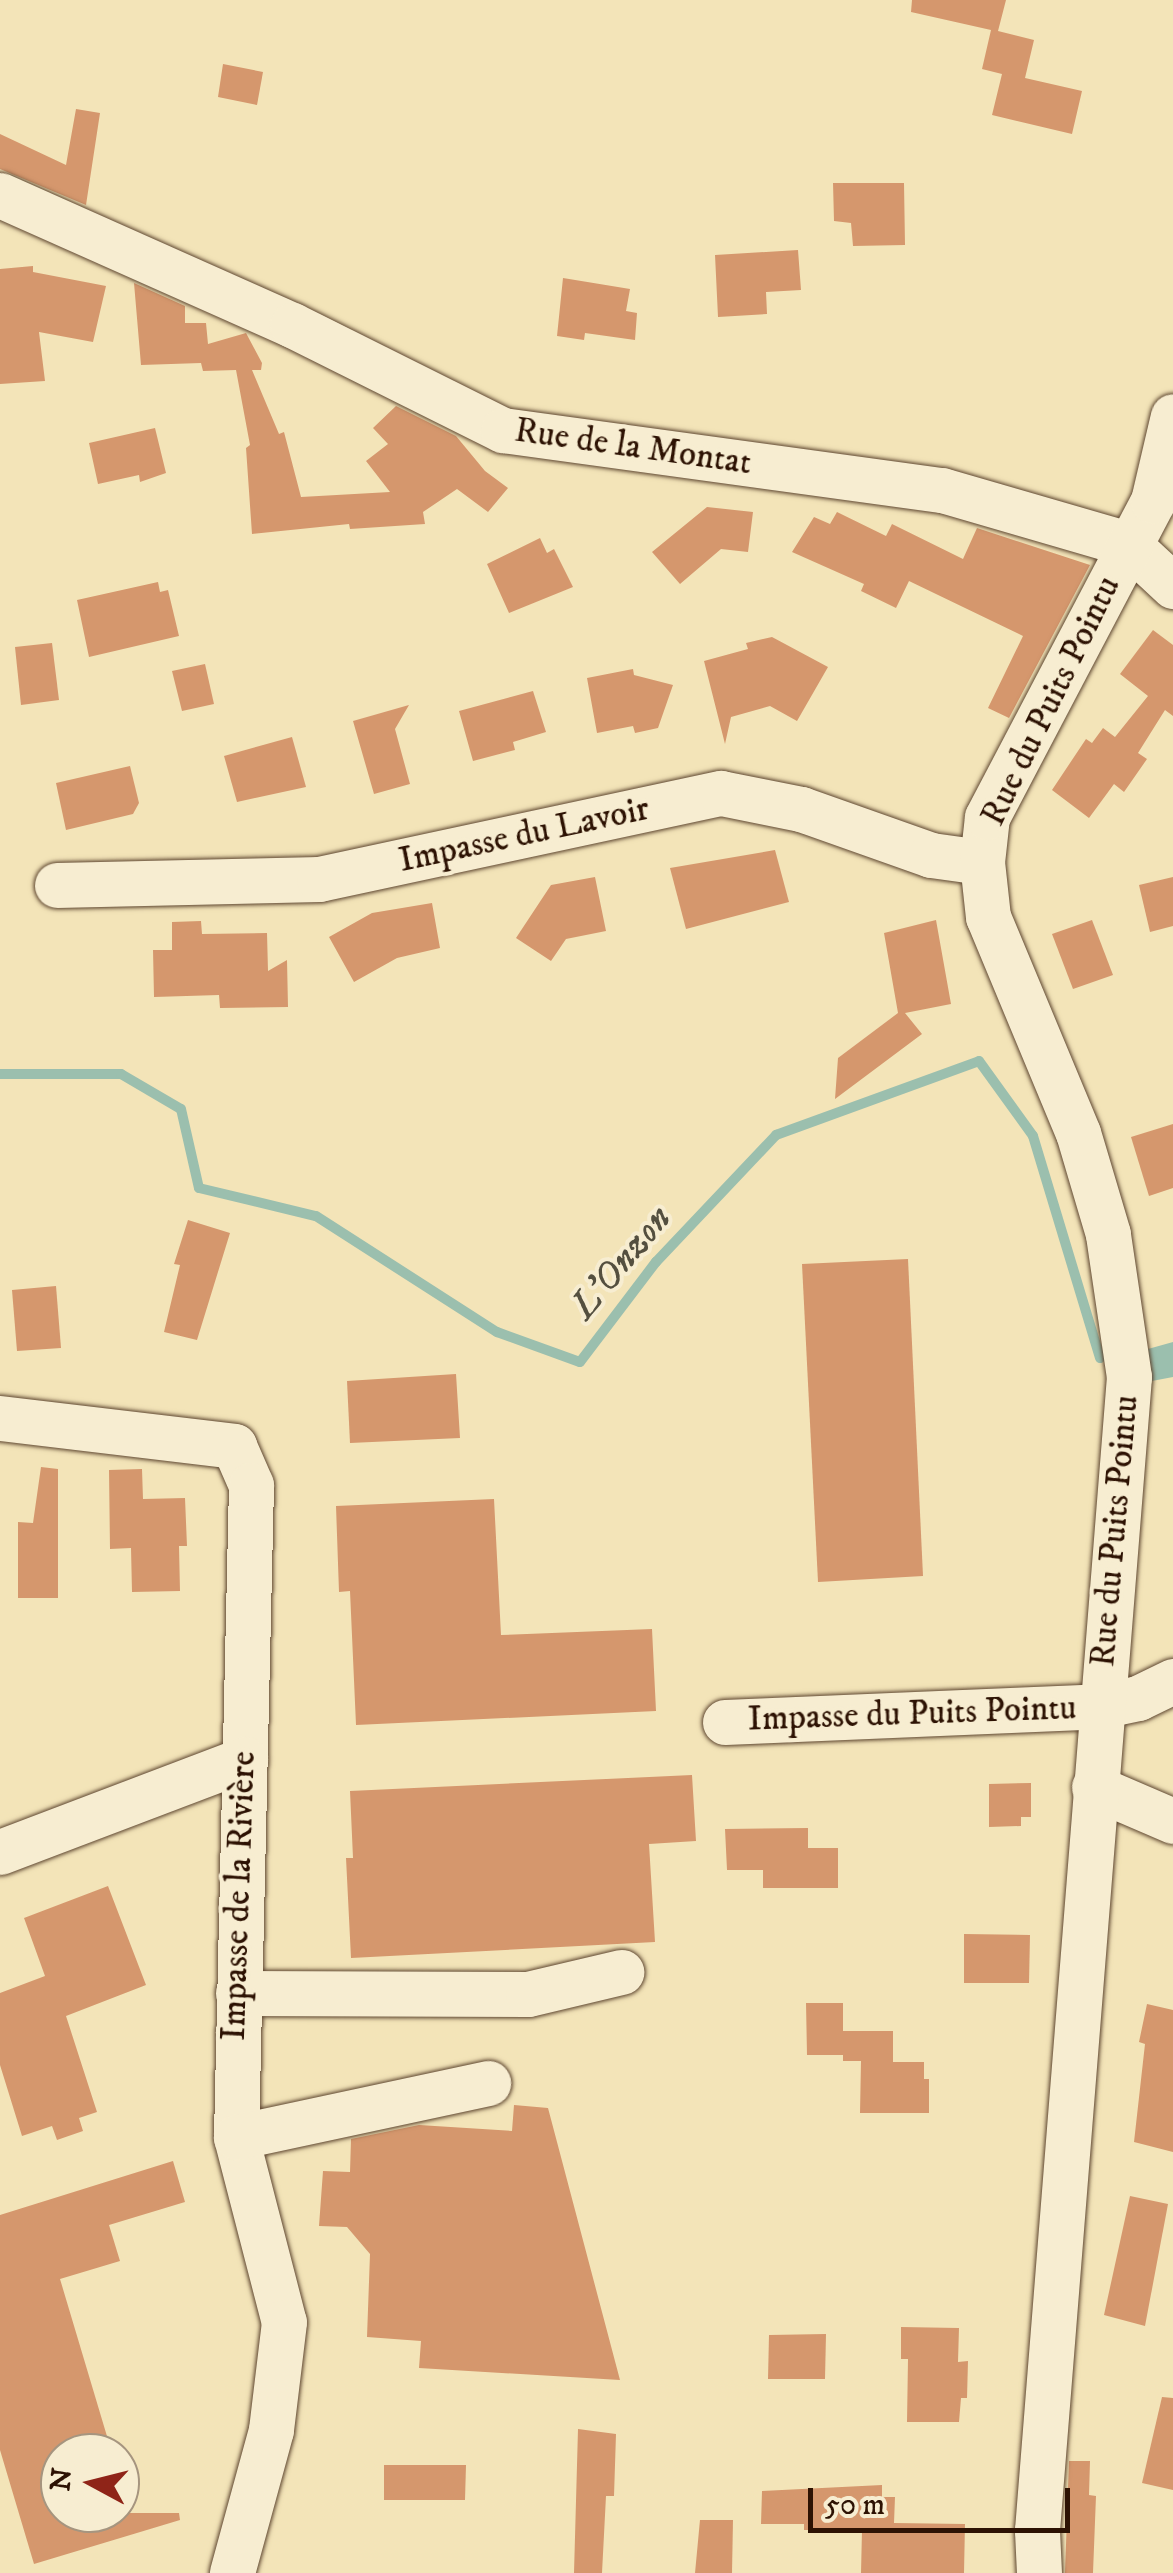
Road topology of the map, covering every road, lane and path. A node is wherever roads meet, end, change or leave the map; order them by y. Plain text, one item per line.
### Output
1 (0, 196) edge
2 (1173, 416) edge
3 (1128, 544) junction
4 (1173, 586) edge
5 (982, 862) junction
6 (57, 885) dead end
7 (0, 1418) edge
8 (1173, 1681) edge
9 (1100, 1706) junction
10 (725, 1722) dead end
11 (245, 1759) junction
12 (1094, 1787) junction
13 (1173, 1821) edge
14 (0, 1852) edge
15 (621, 1972) dead end
16 (238, 1993) junction
17 (488, 2083) dead end
18 (236, 2137) junction
19 (232, 2573) edge
20 (1040, 2573) edge

1 - 3 street, Rue de la Montat
2 - 3 street, Rue du Puits Pointu
3 - 4 street
3 - 5 street, Rue du Puits Pointu
5 - 6 street, Impasse du Lavoir
5 - 9 street, Rue du Puits Pointu
7 - 11 street, Impasse de la Rivière
8 - 9 street, Impasse du Puits Pointu
9 - 10 street, Impasse du Puits Pointu
9 - 12 street, Rue du Puits Pointu
11 - 14 street
11 - 16 street, Impasse de la Rivière
12 - 13 street
12 - 20 street, Rue du Puits Pointu
15 - 16 street
16 - 18 street, Impasse de la Rivière
17 - 18 street
18 - 19 street, Impasse de la Rivière

